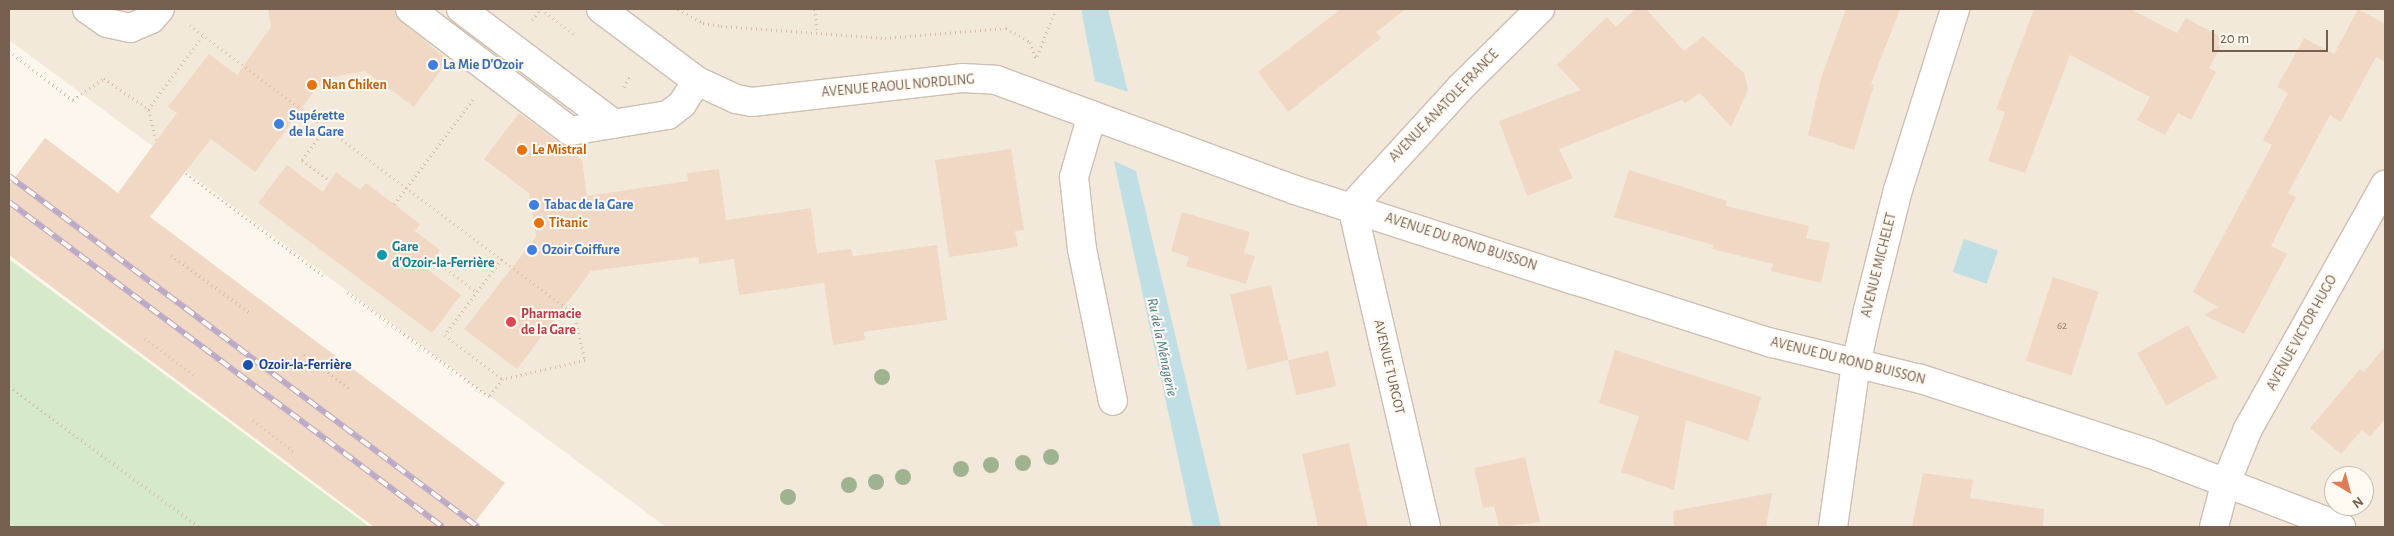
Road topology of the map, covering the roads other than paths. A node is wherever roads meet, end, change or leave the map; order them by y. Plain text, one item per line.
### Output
1 (87, 9) edge
2 (410, 9) edge
3 (461, 9) edge
4 (601, 9) edge
5 (1540, 9) edge
6 (1955, 9) edge
7 (171, 14) edge
8 (697, 81) junction
9 (1092, 115) junction
10 (608, 120) junction
11 (2385, 185) edge
12 (1352, 206) junction
13 (1856, 364) junction
14 (1113, 401) dead end
15 (2225, 485) junction
16 (1426, 527) edge
17 (1832, 527) edge
18 (2214, 527) edge
19 (2341, 527) edge

1 - 7 street
2 - 10 street
3 - 10 street
4 - 8 street, AVENUE RAOUL NORDLING
5 - 12 street, AVENUE ANATOLE FRANCE
6 - 13 street, AVENUE MICHELET
8 - 9 street, AVENUE RAOUL NORDLING
8 - 10 street
9 - 12 street, AVENUE RAOUL NORDLING
9 - 14 street
11 - 15 street, AVENUE VICTOR HUGO
12 - 13 street, AVENUE DU ROND BUISSON
12 - 16 street, AVENUE TURGOT
13 - 15 street, AVENUE DU ROND BUISSON
13 - 17 street, AVENUE MICHELET
15 - 18 street, AVENUE VICTOR HUGO
15 - 19 street, AVENUE DU ROND BUISSON

